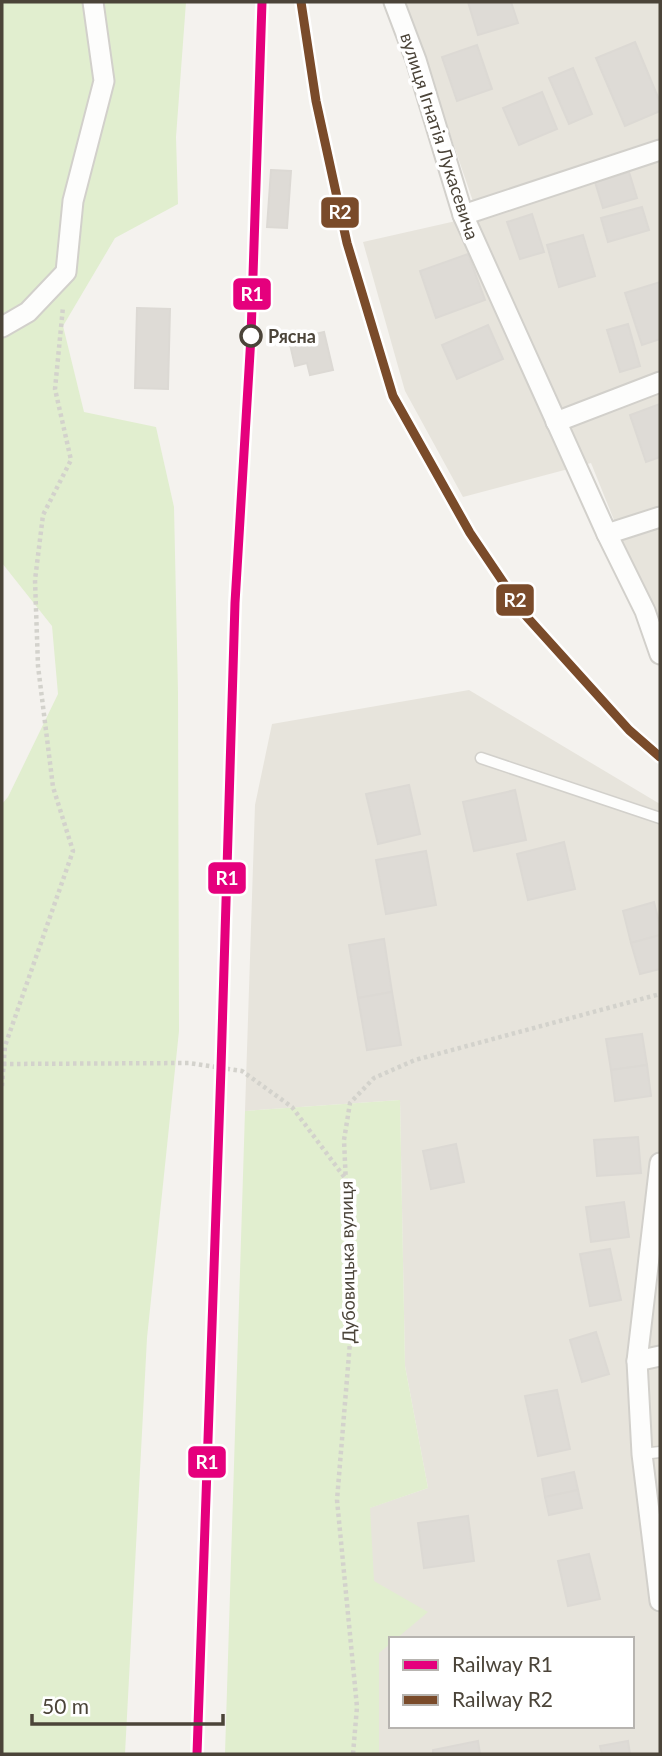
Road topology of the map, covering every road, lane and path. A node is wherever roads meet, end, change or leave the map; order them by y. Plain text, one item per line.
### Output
1 (93, 2) edge
2 (398, 3) edge
3 (660, 150) edge
4 (463, 215) junction
5 (66, 272) junction
6 (2, 327) edge
7 (660, 383) edge
8 (556, 422) junction
9 (660, 517) edge
10 (607, 534) junction
11 (660, 654) edge
12 (481, 758) dead end
13 (660, 818) edge
14 (660, 994) edge
15 (3, 1064) edge
16 (2, 1086) edge
17 (660, 1163) edge
18 (346, 1178) junction
19 (660, 1356) edge
20 (637, 1361) junction
21 (651, 1453) edge
22 (660, 1601) edge
23 (353, 1754) edge

1 - 5 street
2 - 4 street, вулиця Ігнатія Лукасевича
3 - 4 street
4 - 8 street, вулиця Ігнатія Лукасевича
5 - 6 street
5 - 15 path
7 - 8 street
8 - 10 street, вулиця Ігнатія Лукасевича
9 - 10 street
10 - 11 street, вулиця Ігнатія Лукасевича
12 - 13 lane
14 - 18 path, Дубовицька вулиця
15 - 16 path
15 - 18 path
17 - 20 street
18 - 23 path, Дубовицька вулиця
19 - 20 street
20 - 21 street
21 - 22 street

